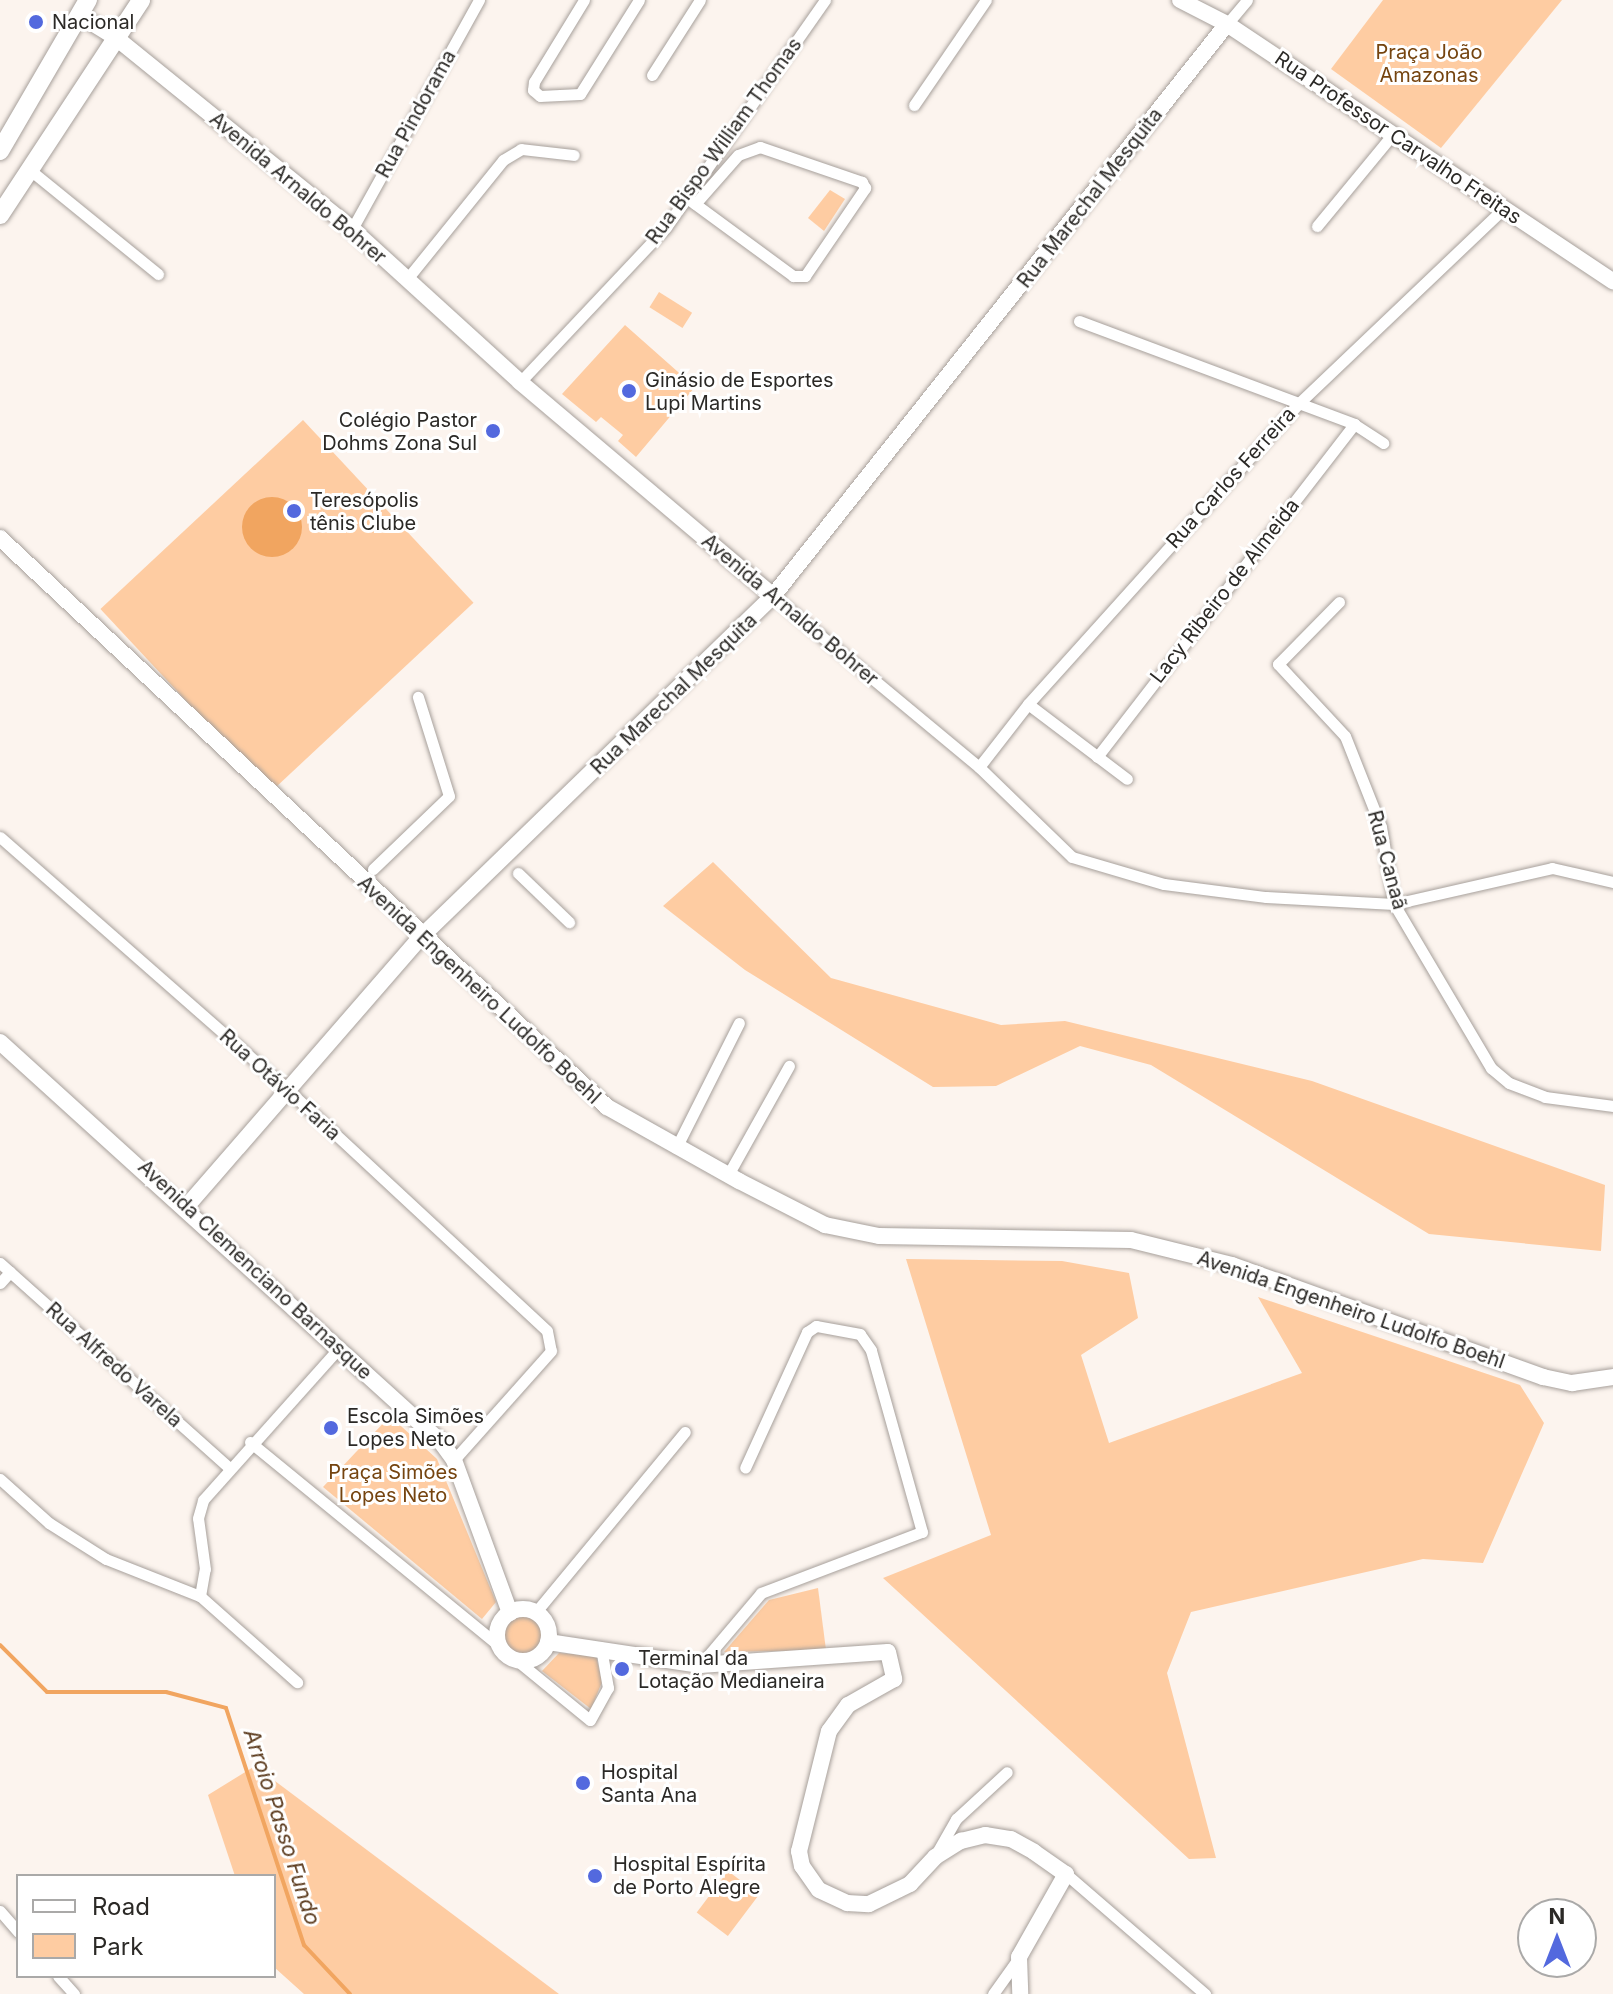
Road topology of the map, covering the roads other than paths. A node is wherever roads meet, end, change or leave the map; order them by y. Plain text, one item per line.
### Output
1 (141, 0) edge
2 (479, 0) edge
3 (584, 0) edge
4 (639, 0) edge
5 (700, 0) edge
6 (825, 0) edge
7 (986, 0) edge
8 (1180, 0) edge
9 (1247, 0) edge
10 (84, 8) edge
11 (1227, 24) junction
12 (115, 37) junction
13 (652, 75) dead end
14 (914, 105) dead end
15 (1392, 135) junction
16 (0, 150) edge
17 (574, 155) dead end
18 (30, 170) junction
19 (691, 201) junction
20 (1503, 209) junction
21 (0, 215) edge
22 (1317, 226) dead end
23 (352, 229) junction
24 (158, 274) dead end
25 (407, 279) junction
26 (1613, 281) edge
27 (1079, 321) dead end
28 (520, 382) junction
29 (1297, 405) junction
30 (1354, 424) junction
31 (1383, 443) dead end
32 (0, 538) edge
33 (773, 596) junction
34 (1339, 602) dead end
35 (418, 697) dead end
36 (1028, 704) junction
37 (1097, 757) junction
38 (979, 767) junction
39 (1127, 779) dead end
40 (0, 837) edge
41 (373, 869) dead end
42 (518, 873) dead end
43 (1613, 882) edge
44 (1394, 904) junction
45 (569, 922) dead end
46 (421, 937) junction
47 (739, 1023) dead end
48 (0, 1042) edge
49 (789, 1066) dead end
50 (289, 1091) junction
51 (1613, 1106) edge
52 (676, 1148) junction
53 (728, 1175) junction
54 (187, 1206) junction
55 (0, 1263) edge
56 (10, 1272) junction
57 (0, 1283) edge
58 (339, 1348) junction
59 (1613, 1377) edge
60 (685, 1432) dead end
61 (250, 1442) junction
62 (454, 1460) junction
63 (228, 1467) junction
64 (745, 1468) dead end
65 (0, 1479) edge
66 (200, 1596) junction
67 (510, 1613) junction
68 (535, 1613) junction
69 (548, 1642) junction
70 (601, 1648) junction
71 (507, 1656) junction
72 (700, 1665) junction
73 (297, 1682) dead end
74 (1007, 1772) dead end
75 (935, 1857) junction
76 (1066, 1874) junction
77 (0, 1911) edge
78 (16, 1930) edge
79 (1019, 1957) junction
80 (993, 1994) edge
81 (1020, 1994) edge
82 (1205, 1994) edge

1 - 12 main road
2 - 23 street, Rua Pindorama
3 - 4 street
5 - 13 street
6 - 19 street, Rua Bispo William Thomas
7 - 14 street
8 - 11 street, Rua Professor Carvalho Freitas
9 - 11 street, Rua Marechal Mesquita
10 - 12 street, Avenida Arnaldo Bohrer
10 - 16 main road
11 - 15 street, Rua Professor Carvalho Freitas
11 - 33 street, Rua Marechal Mesquita
12 - 18 main road
12 - 23 street, Avenida Arnaldo Bohrer
15 - 20 street, Rua Professor Carvalho Freitas
15 - 22 street
17 - 25 street
18 - 21 main road
18 - 24 street
19 - 19 street
19 - 28 street, Rua Bispo William Thomas
20 - 26 street, Rua Professor Carvalho Freitas
20 - 29 street, Rua Carlos Ferreira
23 - 25 street, Avenida Arnaldo Bohrer
25 - 28 street, Avenida Arnaldo Bohrer
27 - 29 street
28 - 33 street, Avenida Arnaldo Bohrer
29 - 30 street
29 - 36 street, Rua Carlos Ferreira
30 - 31 street
30 - 37 street, Lacy Ribeiro de Almeida
32 - 46 street, Avenida Engenheiro Ludolfo Boehl
33 - 38 street, Avenida Arnaldo Bohrer
33 - 46 street, Rua Marechal Mesquita
34 - 44 street, Rua Canaã
35 - 41 street
36 - 37 street
36 - 38 street, Rua Carlos Ferreira
37 - 39 street
38 - 44 street, Avenida Arnaldo Bohrer
40 - 50 street, Rua Otávio Faria
42 - 45 street
43 - 44 street, Avenida Arnaldo Bohrer
44 - 51 street, Rua Canaã
46 - 50 street, Rua Marechal Mesquita
46 - 52 street, Avenida Engenheiro Ludolfo Boehl
47 - 52 street
48 - 54 street, Avenida Clemenciano Barnasque
49 - 53 street
50 - 54 street, Rua Marechal Mesquita
50 - 62 street, Rua Otávio Faria
52 - 53 street, Avenida Engenheiro Ludolfo Boehl
53 - 59 street, Avenida Engenheiro Ludolfo Boehl
54 - 58 street, Avenida Clemenciano Barnasque
55 - 56 street, Rua Alfredo Varela
56 - 57 street
56 - 63 street, Rua Alfredo Varela
58 - 61 street
58 - 62 street, Avenida Clemenciano Barnasque
60 - 68 street
61 - 63 street
61 - 71 street
62 - 67 street, Avenida Clemenciano Barnasque
63 - 66 street
64 - 72 street
65 - 66 street
66 - 73 street
67 - 68 street
67 - 71 street
68 - 69 street
69 - 70 street
69 - 71 street
70 - 71 street
70 - 72 street
72 - 75 street
74 - 75 street
75 - 76 street
76 - 79 street
76 - 82 street
77 - 78 street
79 - 80 street
79 - 81 street

